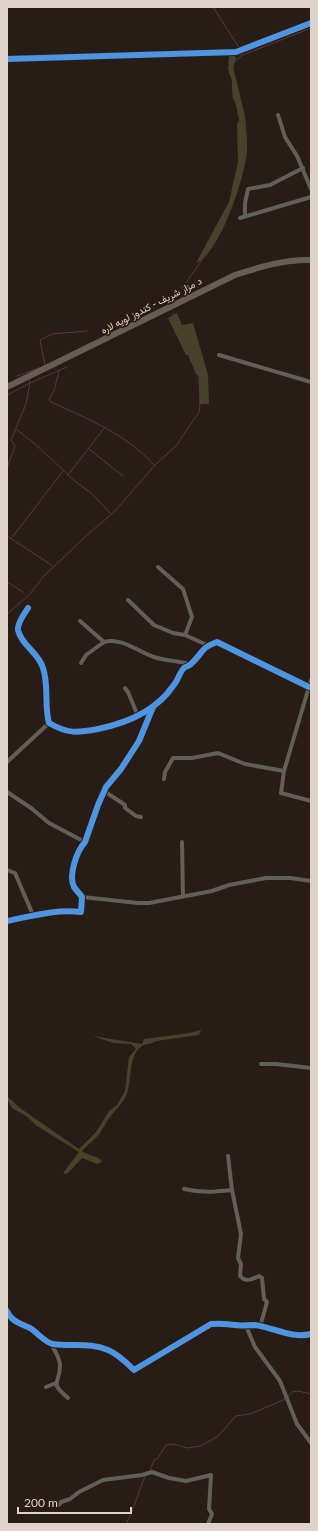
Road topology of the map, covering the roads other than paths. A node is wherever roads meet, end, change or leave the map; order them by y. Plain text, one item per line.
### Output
1 (311, 23) edge
2 (7, 59) edge
3 (278, 115) dead end
4 (303, 168) junction
5 (311, 189) edge
6 (311, 197) edge
7 (245, 216) junction
8 (240, 218) dead end
9 (311, 260) edge
10 (219, 355) dead end
11 (311, 382) edge
12 (7, 387) edge
13 (158, 566) dead end
14 (128, 600) dead end
15 (28, 608) dead end
16 (80, 621) dead end
17 (185, 635) junction
18 (104, 642) junction
19 (207, 645) junction
20 (81, 663) dead end
21 (191, 664) junction
22 (311, 680) edge
23 (309, 687) junction
24 (125, 688) dead end
25 (153, 708) junction
26 (138, 716) junction
27 (49, 722) junction
28 (7, 762) edge
29 (284, 771) junction
30 (164, 779) dead end
31 (104, 791) junction
32 (7, 792) edge
33 (311, 801) edge
34 (141, 817) dead end
35 (85, 842) junction
36 (182, 842) dead end
37 (7, 870) edge
38 (311, 881) edge
39 (183, 896) junction
40 (82, 897) junction
41 (33, 915) junction
42 (7, 921) edge
43 (261, 1064) dead end
44 (311, 1068) edge
45 (228, 1156) dead end
46 (184, 1189) dead end
47 (232, 1190) junction
48 (7, 1311) edge
49 (246, 1326) junction
50 (260, 1327) junction
51 (311, 1334) edge
52 (54, 1344) junction
53 (56, 1383) junction
54 (46, 1387) dead end
55 (68, 1398) dead end
56 (311, 1443) edge
57 (59, 1505) dead end
58 (208, 1524) edge

1 - 2 street
3 - 4 street
4 - 5 street
4 - 7 street
6 - 7 street
7 - 8 street
9 - 12 main road, د مزار شریف - کندوز لویه لاره
10 - 11 street
13 - 17 street
14 - 17 street
15 - 27 street
16 - 18 street
17 - 19 street
18 - 20 street
18 - 21 street
19 - 21 street
19 - 23 street
21 - 25 street
22 - 23 street
23 - 29 street
24 - 26 street
25 - 26 street
25 - 31 street
26 - 27 street
27 - 28 street
29 - 30 street
29 - 33 street
31 - 34 street
31 - 35 street
32 - 35 street
35 - 40 street
36 - 39 street
37 - 41 street
38 - 39 street
39 - 40 street
40 - 41 street
41 - 42 street
43 - 44 street
45 - 47 street
46 - 47 street
47 - 50 street
48 - 52 street
49 - 50 street
49 - 52 street
49 - 56 street
50 - 51 street
52 - 53 street
53 - 54 street
53 - 55 street
57 - 58 street

